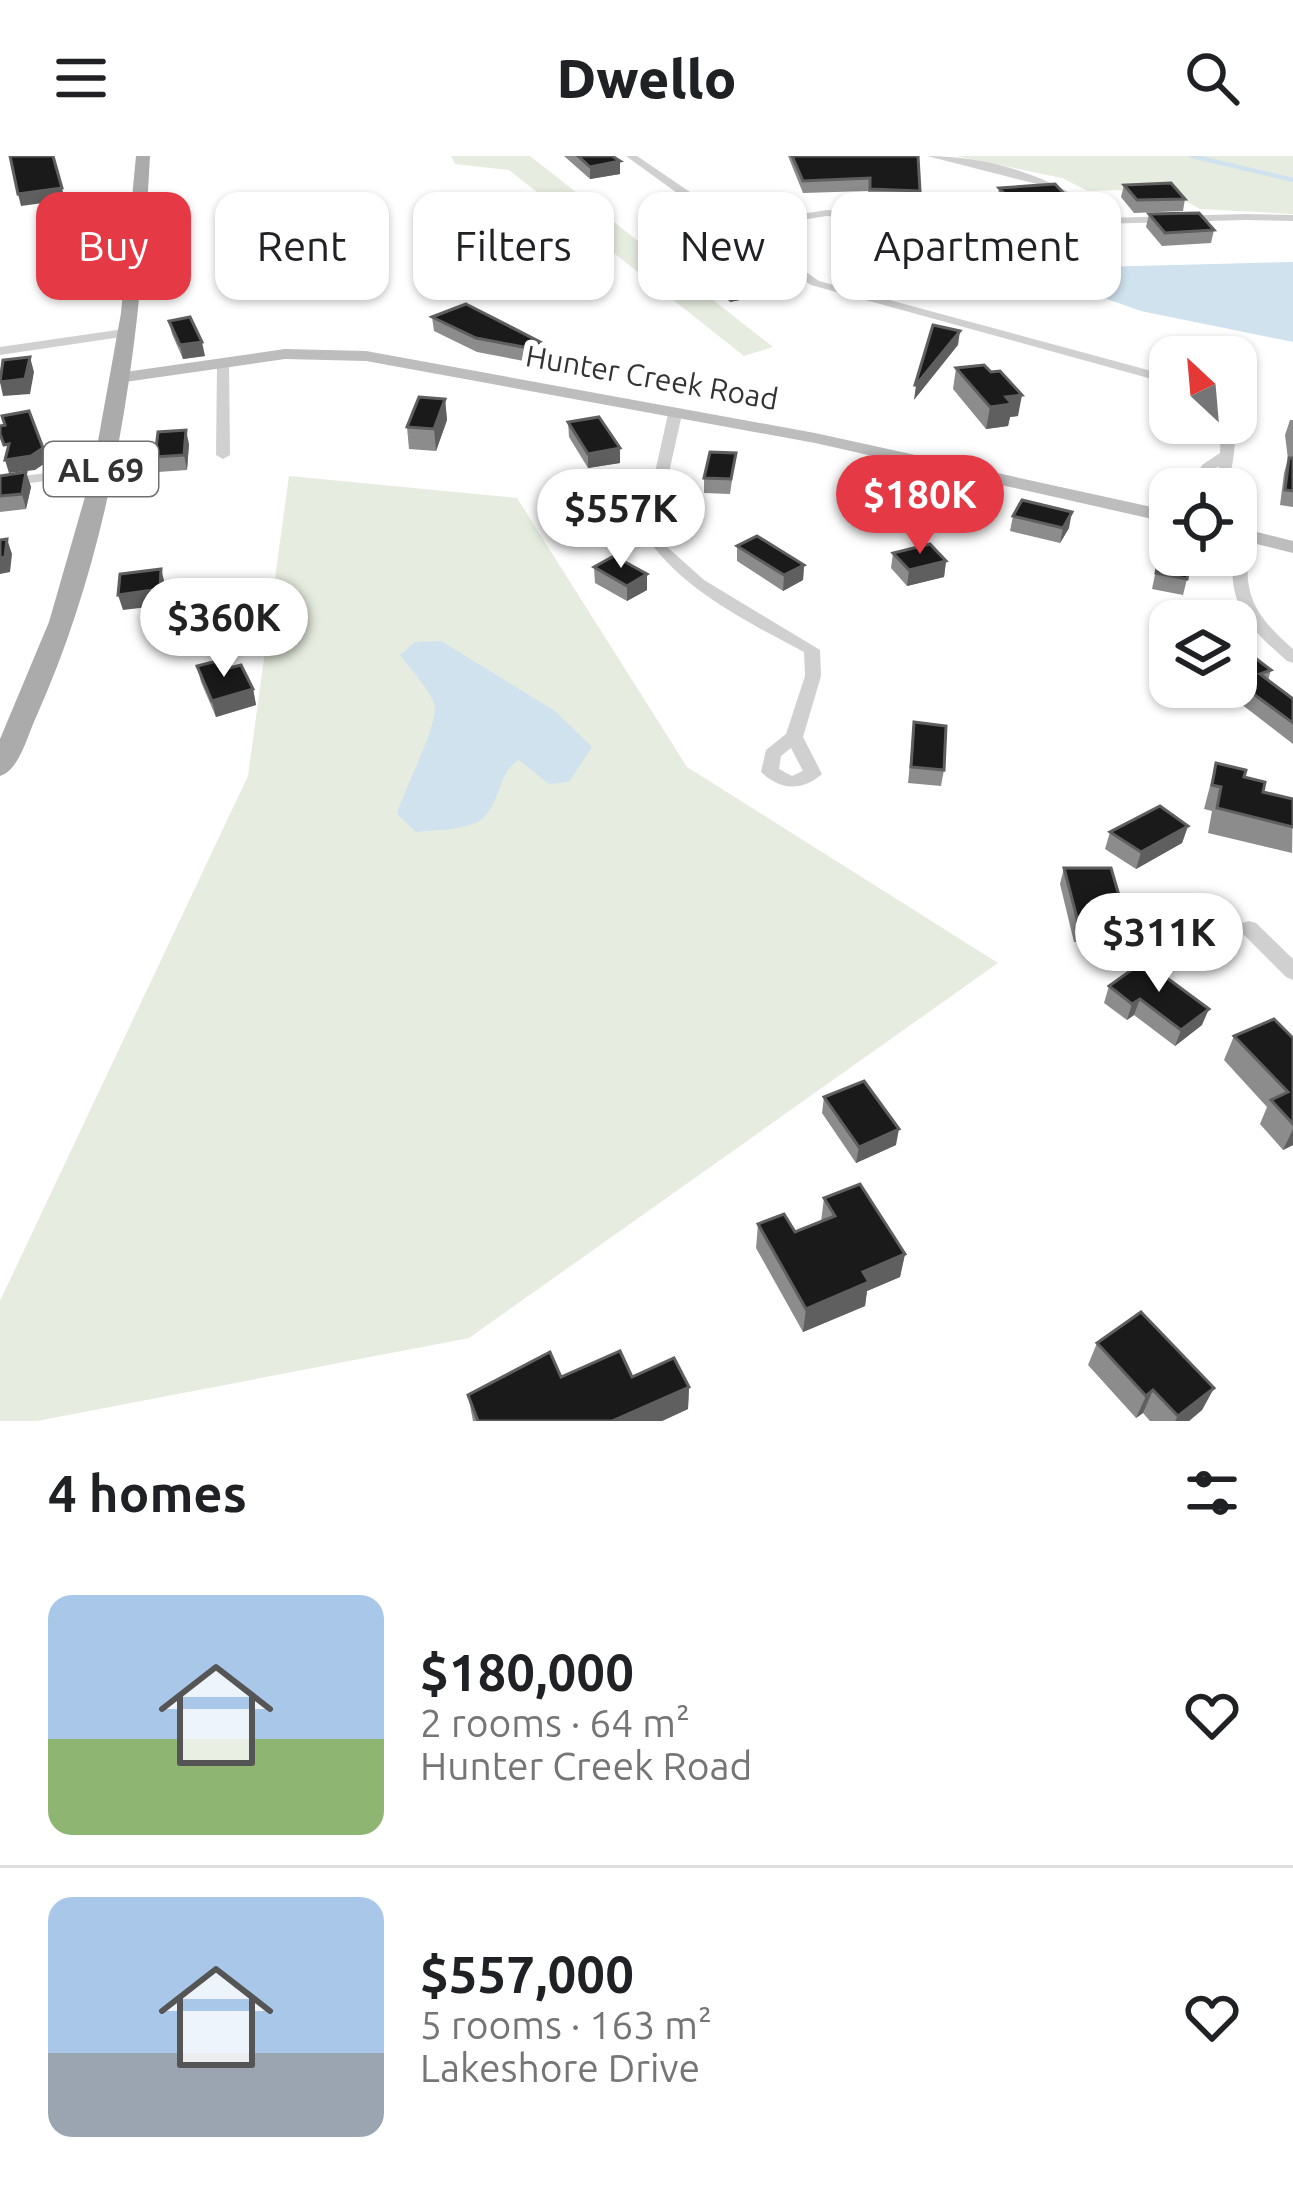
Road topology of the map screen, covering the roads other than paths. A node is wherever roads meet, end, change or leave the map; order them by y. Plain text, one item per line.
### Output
1 (143, 156) edge
2 (631, 156) edge
3 (932, 156) edge
4 (682, 192) edge
5 (1067, 192) edge
6 (1245, 218) joint
7 (1293, 218) edge
8 (1121, 220) edge
9 (807, 280) edge
10 (124, 333) junction
11 (0, 351) edge
12 (223, 364) junction
13 (1149, 374) edge
14 (118, 378) junction
15 (675, 413) junction
16 (1224, 444) edge
17 (223, 454) dead end
18 (1221, 457) junction
19 (1207, 468) edge
20 (1224, 468) edge
21 (101, 470) junction
22 (0, 483) edge
23 (1149, 512) edge
24 (1257, 539) edge
25 (1293, 547) edge
26 (1237, 576) edge
27 (1293, 658) edge
28 (794, 736) dead end
29 (0, 767) edge
30 (1249, 928) dead end
31 (1293, 972) edge

1 - 10 main road, AL 69
2 - 4 street
3 - 5 street
6 - 7 lane
6 - 8 street
9 - 13 street
10 - 11 street
10 - 14 main road, AL 69
12 - 14 main road, Hunter Creek Road
12 - 15 main road, Hunter Creek Road
12 - 17 street
14 - 21 main road, AL 69
15 - 23 main road, Hunter Creek Road
15 - 28 street
16 - 18 street
18 - 19 street
18 - 20 street
21 - 22 street
21 - 29 main road, AL 69
24 - 25 main road
26 - 27 street
30 - 31 street

